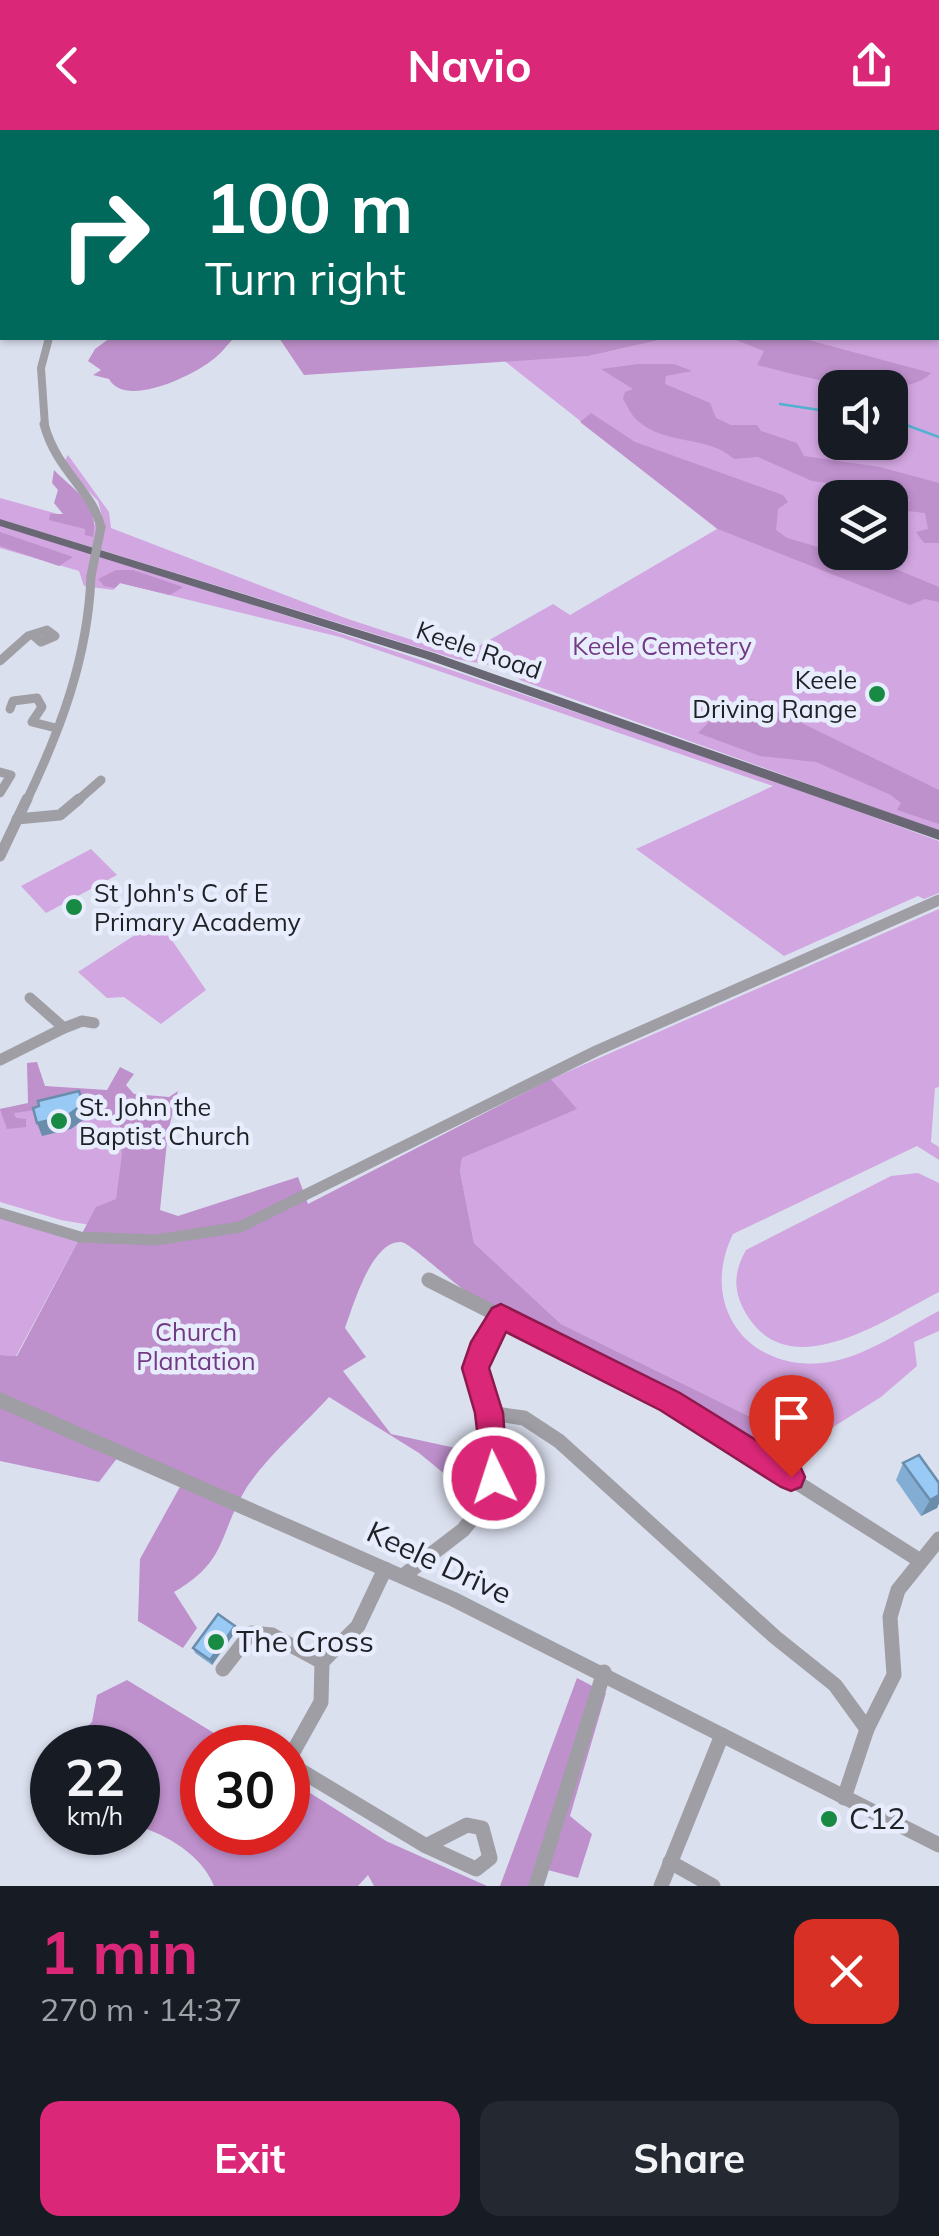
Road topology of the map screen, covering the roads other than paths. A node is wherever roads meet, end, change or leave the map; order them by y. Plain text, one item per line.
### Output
1 (49, 340) edge
2 (0, 522) edge
3 (33, 635) dead end
4 (0, 660) edge
5 (10, 709) dead end
6 (56, 728) junction
7 (0, 772) edge
8 (102, 780) dead end
9 (0, 793) edge
10 (17, 819) junction
11 (939, 835) edge
12 (0, 856) edge
13 (939, 900) edge
14 (30, 998) dead end
15 (94, 1023) dead end
16 (64, 1028) junction
17 (0, 1060) edge
18 (0, 1213) edge
19 (429, 1280) dead end
20 (501, 1316) junction
21 (0, 1400) edge
22 (489, 1413) junction
23 (939, 1539) edge
24 (919, 1560) junction
25 (385, 1569) junction
26 (403, 1576) junction
27 (322, 1662) junction
28 (224, 1669) dead end
29 (604, 1672) junction
30 (309, 1725) edge
31 (866, 1729) junction
32 (722, 1735) junction
33 (310, 1775) edge
34 (844, 1798) junction
35 (939, 1845) edge
36 (426, 1846) dead end
37 (670, 1862) junction
38 (536, 1886) edge
39 (661, 1886) edge
40 (713, 1886) edge

1 - 6 street, bridge
2 - 11 main road, Keele Road
3 - 4 street
5 - 6 street
6 - 10 street
7 - 9 street
8 - 10 street
10 - 12 street
13 - 18 street
14 - 16 street
15 - 16 street
16 - 17 street
19 - 20 street
20 - 22 street
20 - 24 street
21 - 25 street, Keele Drive
22 - 26 street
22 - 31 street
23 - 24 street
24 - 31 street
25 - 26 street, Keele Drive
25 - 27 street
26 - 29 street, Keele Drive
27 - 28 street
27 - 30 street
29 - 32 street, Keele Drive
29 - 38 street
31 - 34 street
32 - 34 street, Keele Drive
32 - 37 street
33 - 36 street
34 - 35 street, Keele Drive
37 - 39 street
37 - 40 street

